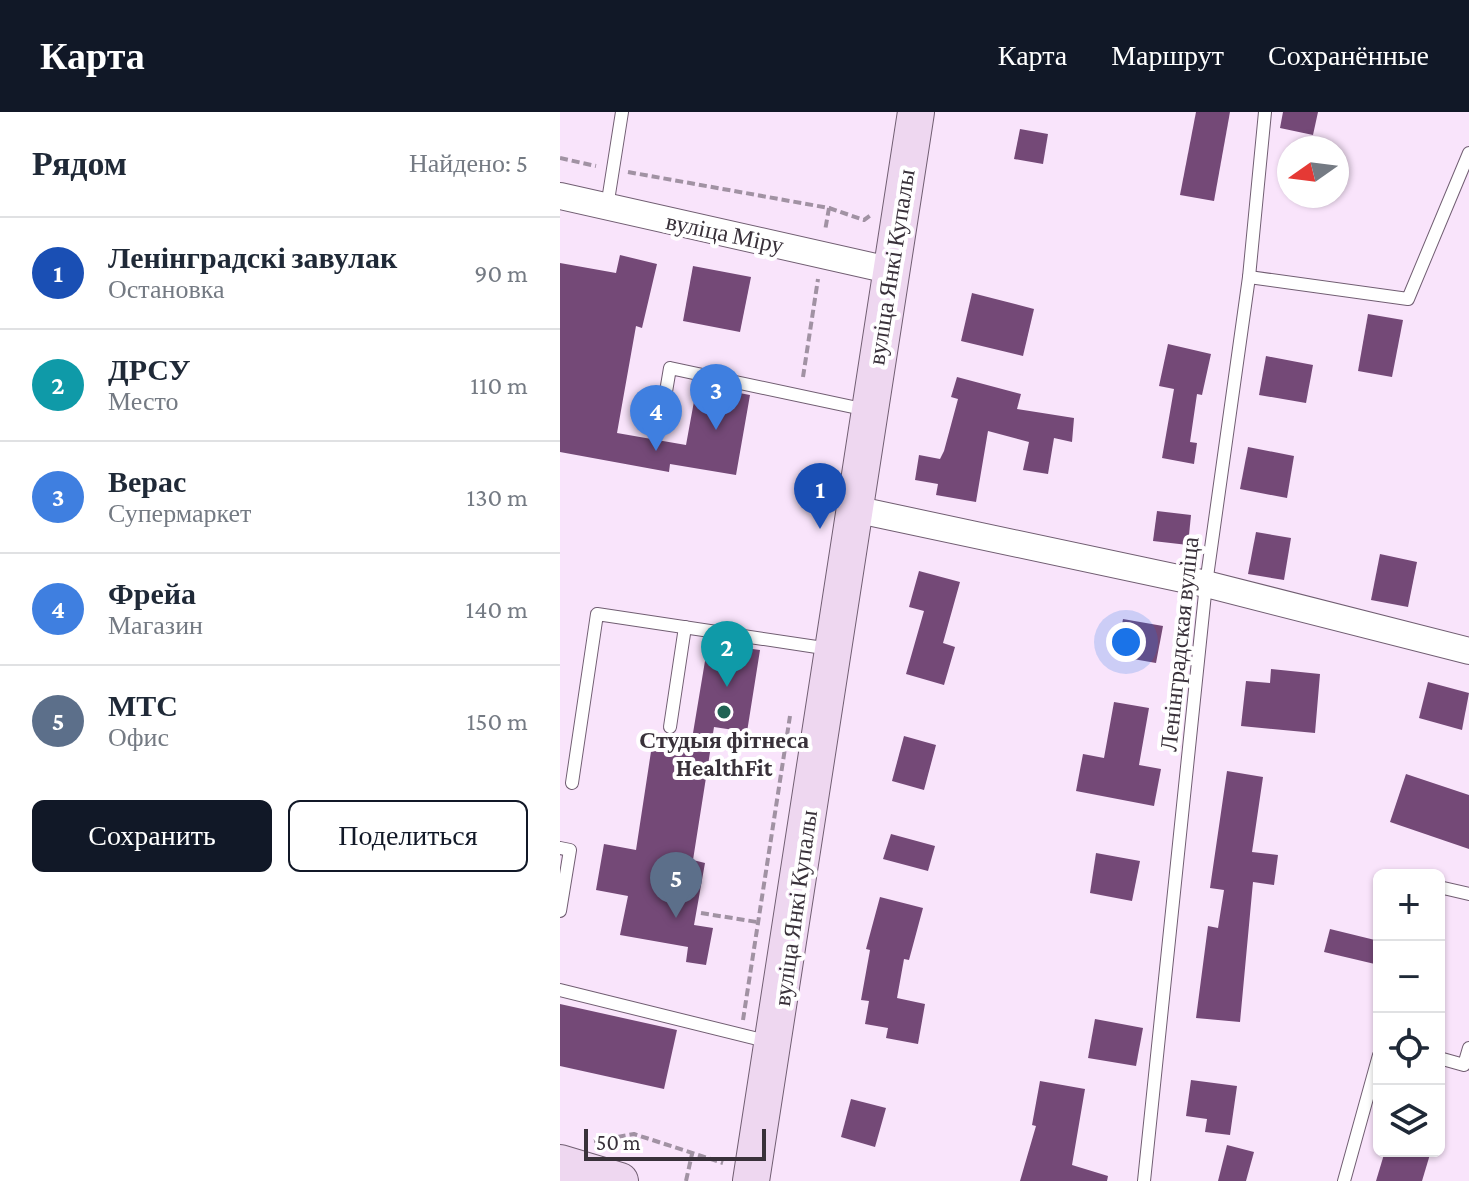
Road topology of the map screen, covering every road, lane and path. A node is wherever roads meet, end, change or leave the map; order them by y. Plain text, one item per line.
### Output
1 (622, 112) edge
2 (916, 112) edge
3 (1265, 112) edge
4 (1469, 153) edge
5 (560, 158) edge
6 (613, 169) junction
7 (560, 196) edge
8 (607, 207) junction
9 (821, 254) junction
10 (889, 270) junction
11 (1249, 277) junction
12 (801, 396) junction
13 (869, 410) junction
14 (660, 427) dead end
15 (854, 509) junction
16 (1206, 584) junction
17 (685, 627) junction
18 (833, 649) junction
19 (1469, 651) edge
20 (792, 705) dead end
21 (670, 727) dead end
22 (572, 783) dead end
23 (560, 848) edge
24 (1445, 888) edge
25 (1469, 894) edge
26 (560, 911) edge
27 (701, 913) dead end
28 (757, 922) junction
29 (560, 990) edge
30 (758, 1039) junction
31 (1469, 1048) edge
32 (1445, 1060) edge
33 (1373, 1077) edge
34 (725, 1149) dead end
35 (570, 1153) edge
36 (692, 1154) junction
37 (620, 1181) edge
38 (686, 1181) edge
39 (751, 1181) edge
40 (1144, 1181) edge
41 (1344, 1181) edge

1 - 6 lane
2 - 10 street, вуліца Янкі Купалы
3 - 11 lane, Ленінградская вуліца
4 - 11 lane
5 - 6 path
6 - 8 lane
6 - 9 path
7 - 8 street, вуліца Міру
8 - 9 street, вуліца Міру
9 - 10 street, вуліца Міру
9 - 12 path
10 - 13 street, вуліца Янкі Купалы
11 - 16 lane, Ленінградская вуліца
12 - 13 lane
12 - 14 lane
13 - 15 street, вуліца Янкі Купалы
15 - 16 street
15 - 18 street, вуліца Янкі Купалы
16 - 19 street
16 - 40 lane, Ленінградская вуліца
17 - 18 lane
17 - 21 lane
17 - 22 lane
18 - 30 street, вуліца Янкі Купалы
20 - 28 path
23 - 26 lane
24 - 25 lane
27 - 28 path
28 - 30 path
29 - 30 lane
30 - 39 street, вуліца Янкі Купалы
31 - 32 lane
33 - 41 lane
34 - 36 path
35 - 36 path
35 - 37 street
36 - 38 path

